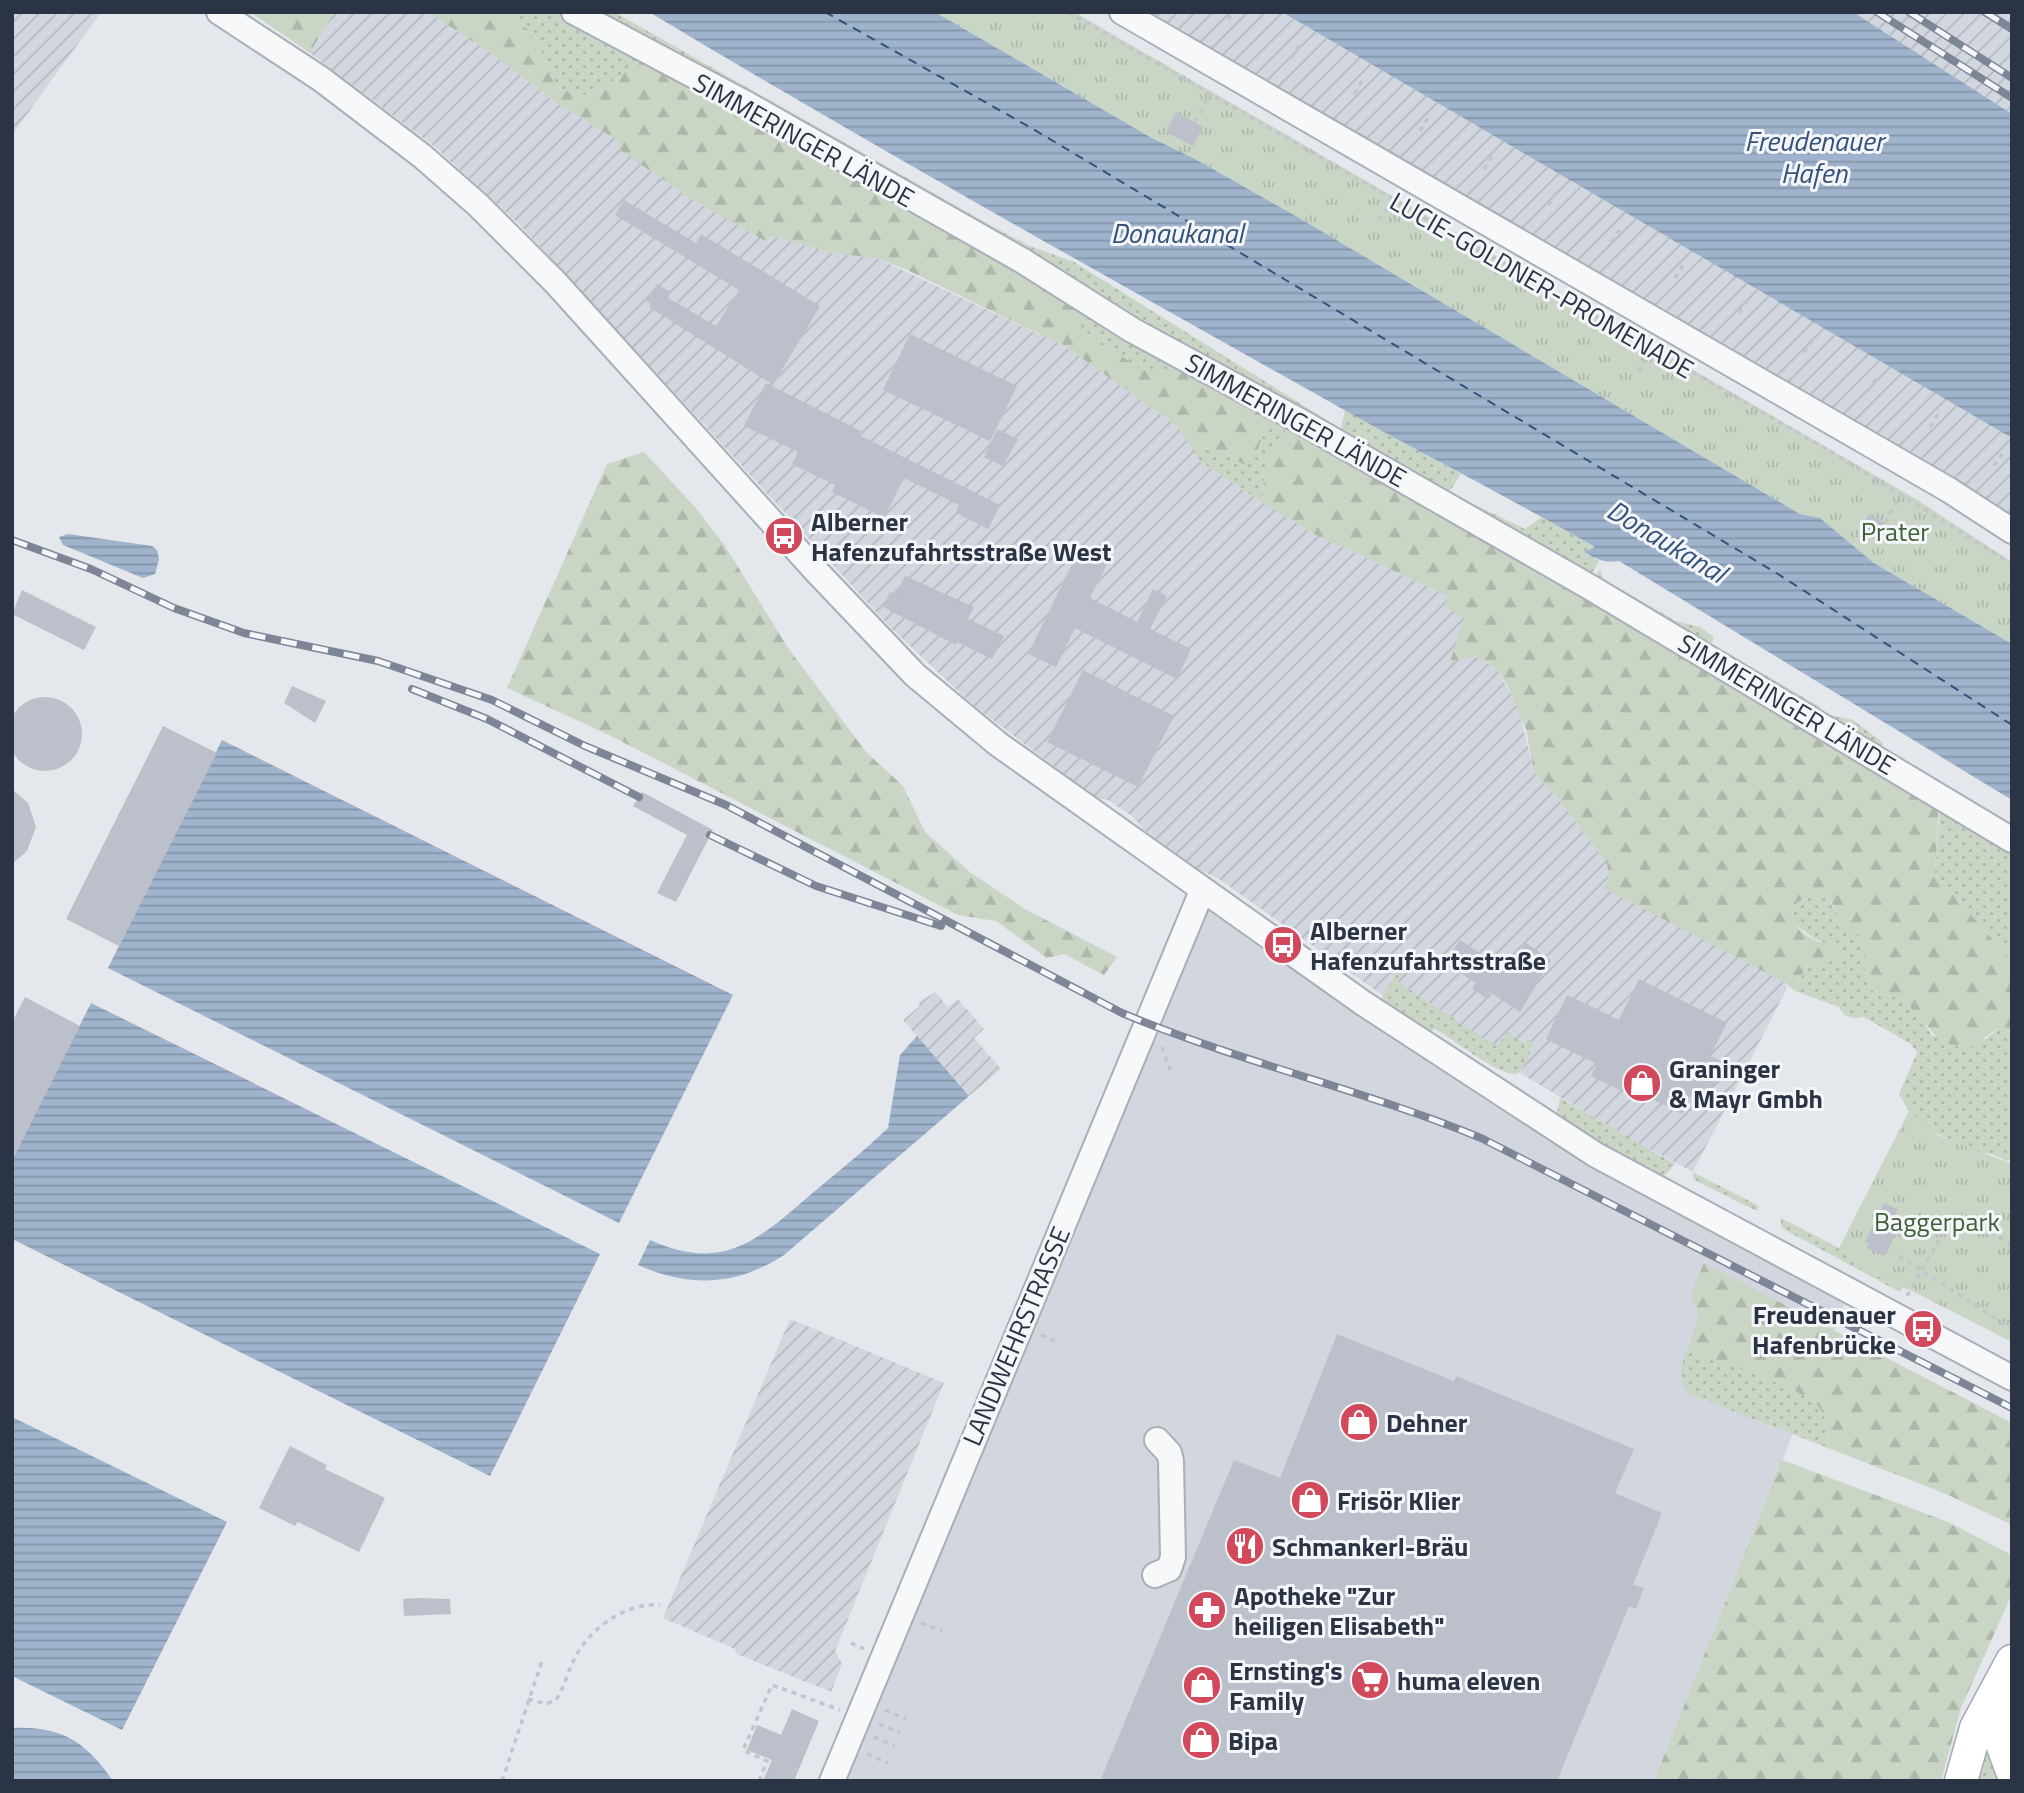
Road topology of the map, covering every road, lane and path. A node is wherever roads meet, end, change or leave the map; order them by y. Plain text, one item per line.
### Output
1 (219, 12) edge
2 (574, 12) edge
3 (1068, 12) edge
4 (1122, 12) edge
5 (1233, 12) edge
6 (1228, 20) dead end
7 (1302, 41) dead end
8 (1291, 58) dead end
9 (1364, 78) dead end
10 (1210, 94) junction
11 (1354, 94) dead end
12 (1430, 115) dead end
13 (1195, 122) dead end
14 (1420, 131) dead end
15 (1495, 152) dead end
16 (1484, 169) dead end
17 (1558, 189) dead end
18 (1394, 200) junction
19 (1548, 205) dead end
20 (1379, 220) dead end
21 (1622, 226) dead end
22 (1611, 242) dead end
23 (1685, 262) dead end
24 (1675, 278) dead end
25 (1749, 297) dead end
26 (1738, 313) dead end
27 (1815, 336) dead end
28 (1652, 348) junction
29 (1804, 352) dead end
30 (1639, 371) dead end
31 (1879, 375) dead end
32 (1868, 391) dead end
33 (1940, 411) dead end
34 (1930, 427) dead end
35 (2005, 449) dead end
36 (1994, 466) dead end
37 (1901, 494) junction
38 (1885, 523) dead end
39 (2012, 531) edge
40 (2012, 564) edge
41 (2012, 840) edge
42 (1202, 891) junction
43 (1158, 1038) dead end
44 (1171, 1072) dead end
45 (2012, 1245) edge
46 (1899, 1256) dead end
47 (1919, 1272) junction
48 (1897, 1315) junction
49 (2012, 1329) edge
50 (1039, 1334) dead end
51 (1060, 1343) dead end
52 (2012, 1378) edge
53 (1157, 1440) dead end
54 (1155, 1575) dead end
55 (660, 1605) dead end
56 (919, 1622) dead end
57 (942, 1630) dead end
58 (542, 1661) dead end
59 (2012, 1661) edge
60 (1996, 1693) junction
61 (528, 1699) junction
62 (883, 1709) dead end
63 (842, 1711) dead end
64 (906, 1719) dead end
65 (877, 1723) dead end
66 (900, 1733) dead end
67 (872, 1736) dead end
68 (895, 1746) dead end
69 (865, 1754) dead end
70 (888, 1763) dead end
71 (2012, 1771) edge
72 (502, 1781) edge
73 (759, 1781) edge
74 (832, 1781) edge
75 (1961, 1781) edge

1 - 42 street
2 - 41 street, SIMMERINGER LÄNDE
3 - 10 path, LUCIE-GOLDNER-PROMENADE
4 - 39 street
5 - 6 path
7 - 8 path
9 - 11 path
10 - 13 path
10 - 18 path, LUCIE-GOLDNER-PROMENADE
12 - 14 path
15 - 16 path
17 - 19 path
18 - 20 path
18 - 28 path, LUCIE-GOLDNER-PROMENADE
21 - 22 path
23 - 24 path
25 - 26 path
27 - 29 path
28 - 30 path
28 - 37 path, LUCIE-GOLDNER-PROMENADE
31 - 32 path
33 - 34 path
35 - 36 path
37 - 38 path
37 - 40 path, LUCIE-GOLDNER-PROMENADE
42 - 48 street
42 - 74 street, LANDWEHRSTRASSE
43 - 44 path
45 - 47 path
46 - 47 path
47 - 48 path
47 - 49 path
48 - 52 street
50 - 51 path
53 - 54 street
55 - 61 path
56 - 57 path
58 - 61 path
59 - 60 main road
60 - 71 main road
60 - 75 main road
61 - 72 path
62 - 64 path
63 - 73 path
65 - 66 path
67 - 68 path
69 - 70 path

